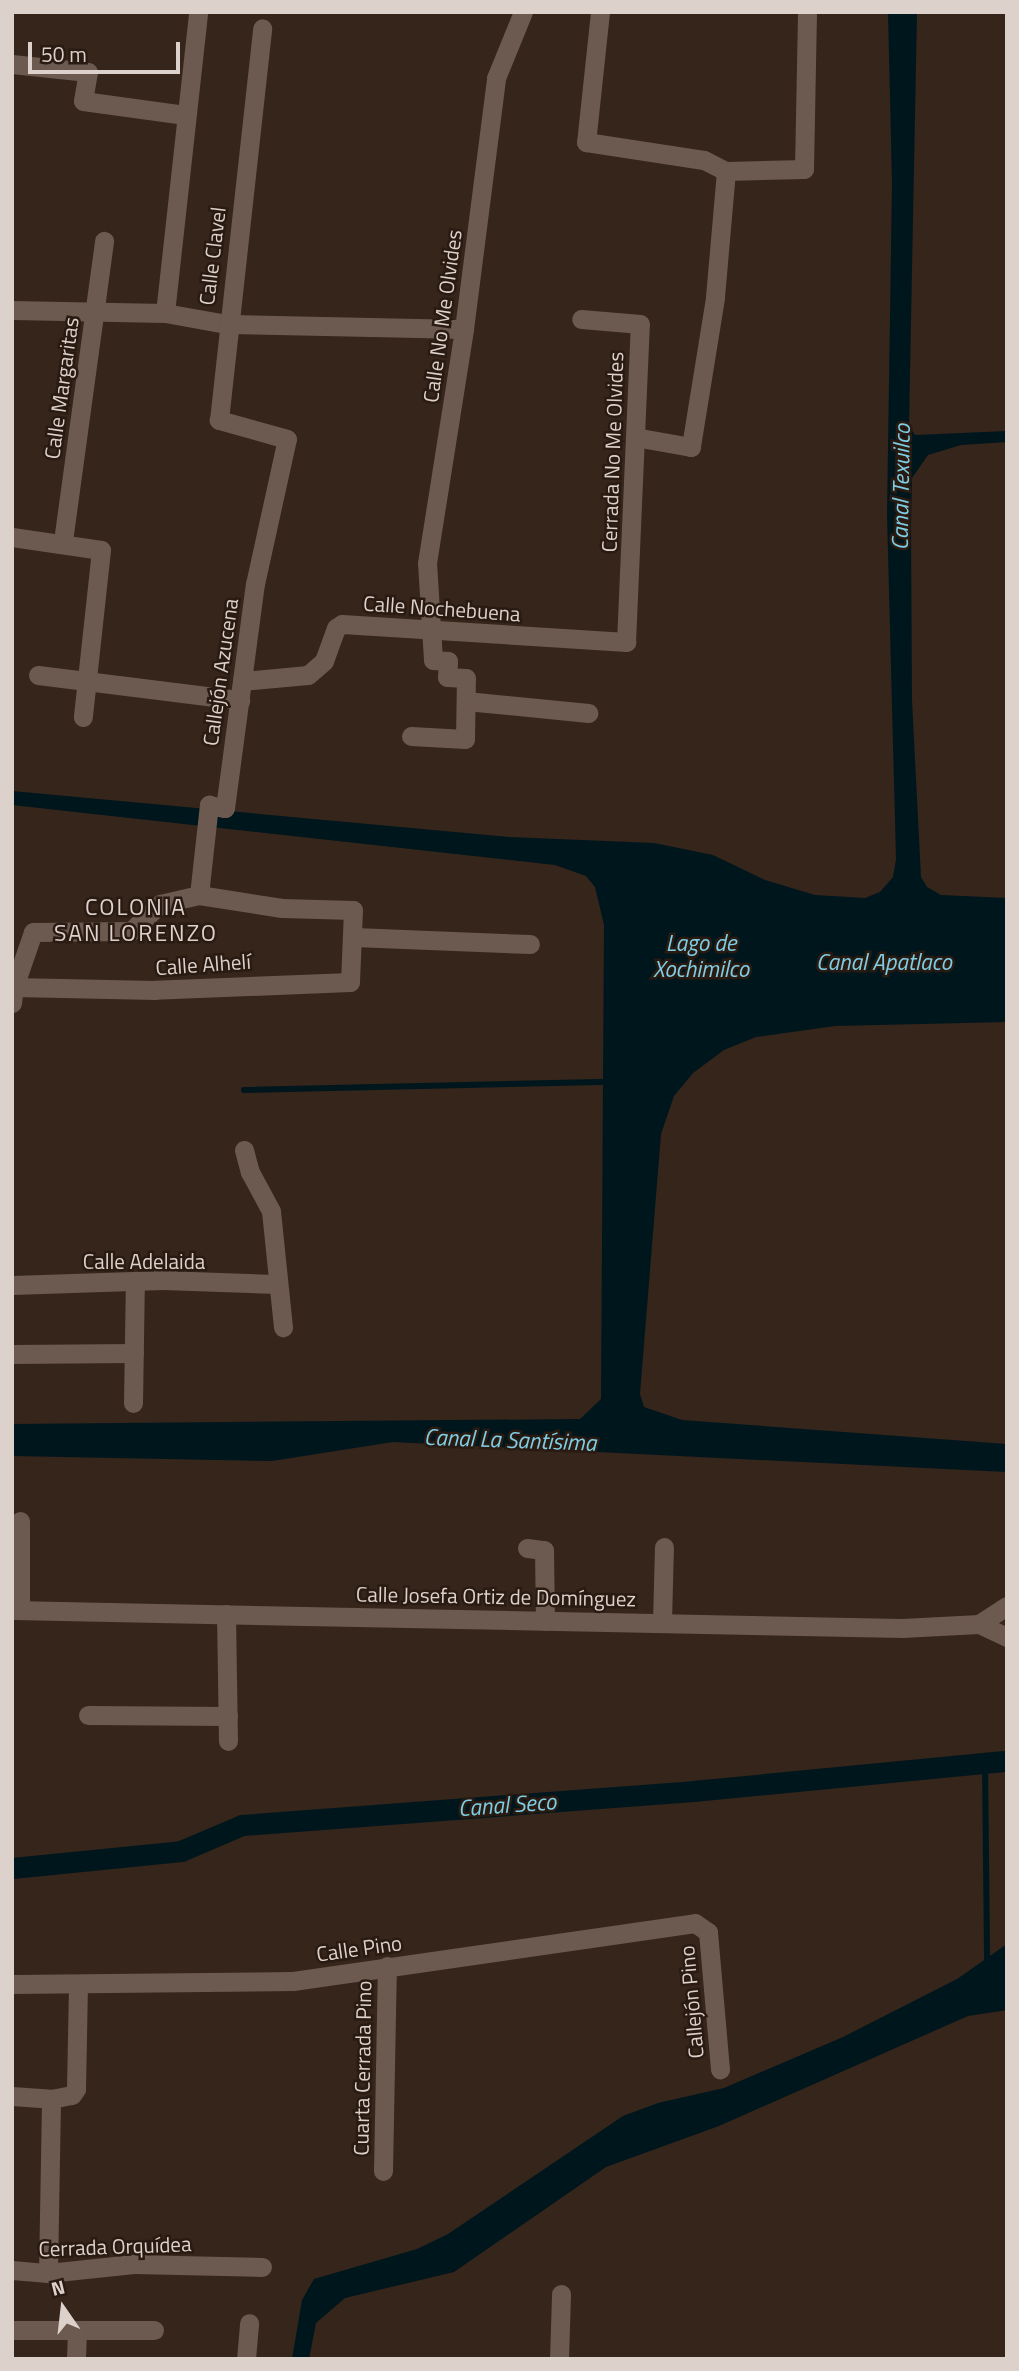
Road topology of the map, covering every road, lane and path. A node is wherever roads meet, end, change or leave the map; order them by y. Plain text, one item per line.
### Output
1 (198, 12) edge
2 (523, 12) edge
3 (600, 12) edge
4 (807, 12) edge
5 (262, 28) dead end
6 (12, 64) edge
7 (185, 115) junction
8 (726, 170) junction
9 (104, 240) dead end
10 (12, 310) edge
11 (94, 310) junction
12 (165, 313) junction
13 (581, 319) dead end
14 (227, 324) junction
15 (464, 329) junction
16 (635, 437) junction
17 (287, 439) joint
18 (12, 537) edge
19 (63, 541) junction
20 (430, 630) junction
21 (626, 642) joint
22 (38, 674) dead end
23 (88, 680) junction
24 (241, 690) junction
25 (466, 701) junction
26 (588, 713) dead end
27 (83, 717) dead end
28 (411, 736) dead end
29 (199, 895) junction
30 (354, 937) junction
31 (530, 944) dead end
32 (13, 995) edge
33 (244, 1150) dead end
34 (135, 1281) junction
35 (276, 1284) junction
36 (12, 1285) edge
37 (283, 1327) dead end
38 (134, 1353) junction
39 (12, 1354) edge
40 (133, 1403) dead end
41 (20, 1521) dead end
42 (527, 1548) dead end
43 (664, 1548) dead end
44 (1007, 1606) edge
45 (16, 1610) edge
46 (226, 1614) junction
47 (545, 1620) junction
48 (662, 1622) junction
49 (979, 1624) junction
50 (1007, 1637) edge
51 (88, 1715) dead end
52 (228, 1716) junction
53 (228, 1741) dead end
54 (708, 1932) joint
55 (387, 1966) junction
56 (12, 1984) edge
57 (78, 1984) junction
58 (720, 2069) dead end
59 (12, 2096) edge
60 (51, 2099) junction
61 (383, 2171) dead end
62 (262, 2267) dead end
63 (12, 2270) edge
64 (48, 2273) junction
65 (561, 2294) dead end
66 (249, 2323) dead end
67 (13, 2330) edge
68 (154, 2330) dead end
69 (77, 2332) junction
70 (76, 2359) edge
71 (246, 2359) edge
72 (559, 2359) edge

1 - 7 street
2 - 15 street, Calle No Me Olvides
3 - 8 street
4 - 8 street
5 - 14 street, Calle Clavel
6 - 7 street
7 - 12 street
8 - 16 street
9 - 11 street, Calle Margaritas
10 - 11 street
11 - 12 street
11 - 19 street, Calle Margaritas
12 - 14 street
13 - 16 street, Cerrada No Me Olvides
14 - 15 street
14 - 17 street, Calle Clavel
15 - 20 street, Calle No Me Olvides
16 - 21 street, Cerrada No Me Olvides
17 - 24 street, Callejón Azucena
18 - 19 street
19 - 23 street
20 - 21 street, Calle Nochebuena
20 - 24 street, Calle Nochebuena
20 - 25 street, Calle No Me Olvides
22 - 23 street
23 - 24 street
23 - 27 street
24 - 29 street, Callejón Azucena
25 - 26 street
25 - 28 street
29 - 30 street
29 - 32 street
30 - 31 street
30 - 32 street, Calle Alhelí
33 - 35 street
34 - 35 street, Calle Adelaida
34 - 36 street, Calle Adelaida
34 - 38 street
35 - 37 street
38 - 39 street
38 - 40 street
41 - 45 street
42 - 47 street
43 - 48 street
44 - 49 street
45 - 46 street, Calle Josefa Ortiz de Domínguez
46 - 47 street, Calle Josefa Ortiz de Domínguez
46 - 52 street
47 - 48 street, Calle Josefa Ortiz de Domínguez
48 - 49 street, Calle Josefa Ortiz de Domínguez
49 - 50 street
51 - 52 street
52 - 53 street
54 - 55 street, Calle Pino
54 - 58 street, Callejón Pino
55 - 57 street, Calle Pino
55 - 61 street, Cuarta Cerrada Pino
56 - 57 street, Calle Pino
57 - 60 street
59 - 60 street
60 - 64 street
62 - 64 street, Cerrada Orquídea
63 - 64 street, Cerrada Orquídea
65 - 72 street
66 - 71 street
67 - 69 street
68 - 69 street
69 - 70 street

